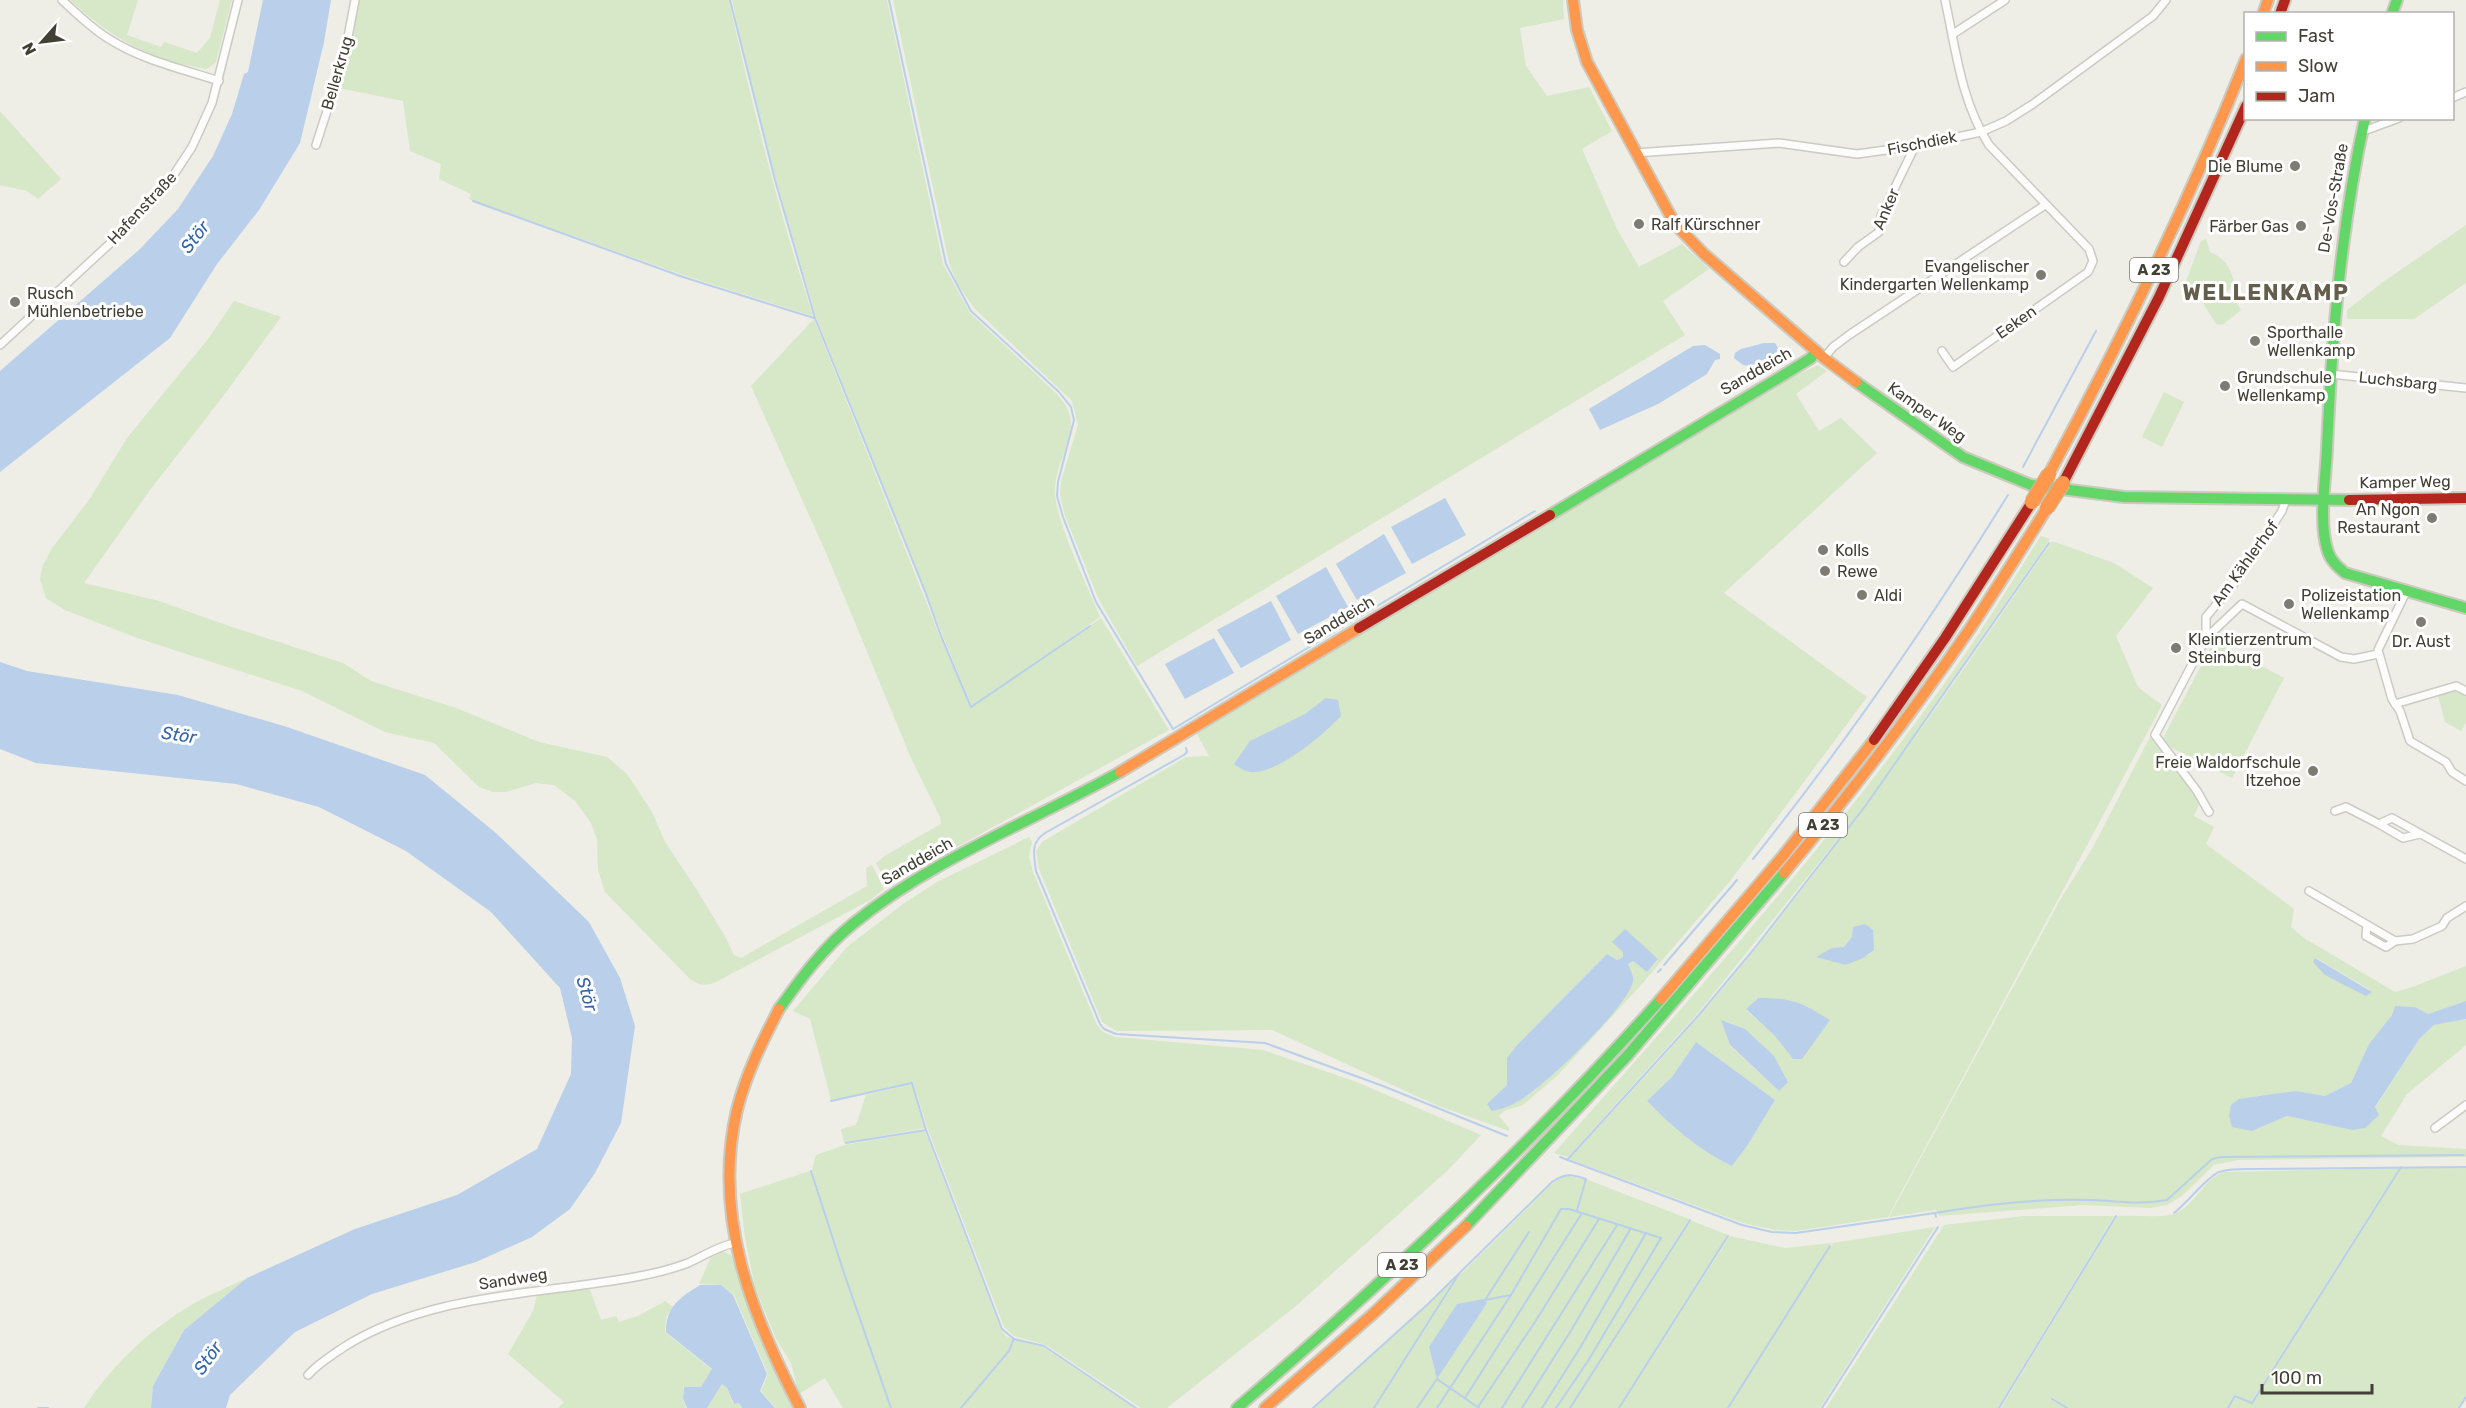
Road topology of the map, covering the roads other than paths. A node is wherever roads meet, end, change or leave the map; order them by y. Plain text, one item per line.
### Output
1 (62, 0) edge
2 (238, 0) edge
3 (355, 0) edge
4 (1573, 0) edge
5 (1945, 0) edge
6 (2005, 0) edge
7 (2166, 0) edge
8 (1953, 34) junction
9 (2244, 64) edge
10 (219, 81) junction
11 (2244, 111) edge
12 (2389, 120) edge
13 (2363, 125) edge
14 (1981, 132) junction
15 (316, 146) dead end
16 (1915, 146) junction
17 (1635, 153) junction
18 (2045, 205) junction
19 (1844, 262) dead end
20 (0, 345) edge
21 (1942, 351) dead end
22 (1820, 355) junction
23 (2330, 374) junction
24 (2466, 388) edge
25 (2466, 498) edge
26 (2286, 499) junction
27 (2325, 500) junction
28 (2406, 592) junction
29 (2466, 608) edge
30 (2206, 638) junction
31 (2378, 654) junction
32 (2466, 691) edge
33 (2395, 704) junction
34 (2466, 781) edge
35 (2209, 812) dead end
36 (2335, 812) dead end
37 (2379, 824) junction
38 (2420, 834) junction
39 (2466, 859) edge
40 (2309, 891) dead end
41 (2466, 906) edge
42 (2466, 1105) edge
43 (2435, 1128) dead end
44 (734, 1243) junction
45 (308, 1375) dead end
46 (800, 1408) edge
47 (1237, 1408) edge
48 (1265, 1408) edge

1 - 10 street
2 - 10 street, Hafenstraße
3 - 15 street, Bellerkrug
4 - 17 main road, Kamper Weg
5 - 8 street
6 - 8 street
7 - 14 street, Fischdiek
8 - 14 street
9 - 47 main road, A 23, bridge
10 - 20 street, Hafenstraße
11 - 48 main road, A 23, bridge
12 - 13 street
13 - 23 main road, De-Vos-Straße
14 - 16 street, Fischdiek
14 - 18 street
16 - 17 street, Fischdiek
16 - 19 street, Anker
17 - 22 main road, Kamper Weg
18 - 21 street, Eeken
18 - 22 street, Sanddeich
22 - 26 main road, Kamper Weg
22 - 44 main road, Sanddeich
23 - 24 street, Luchsbarg
23 - 27 main road, De-Vos-Straße
25 - 27 main road, Kamper Weg
26 - 27 main road, Kamper Weg
26 - 30 street, Am Kählerhof
27 - 28 main road, De-Vos-Straße
28 - 29 main road, De-Vos-Straße
28 - 31 street
30 - 31 street
30 - 35 street, Am Kählerhof
31 - 33 street
32 - 33 street
33 - 34 street
36 - 37 street
37 - 38 street
37 - 38 street
38 - 39 street
40 - 41 street
42 - 43 street
44 - 45 street, Sandweg
44 - 46 main road

